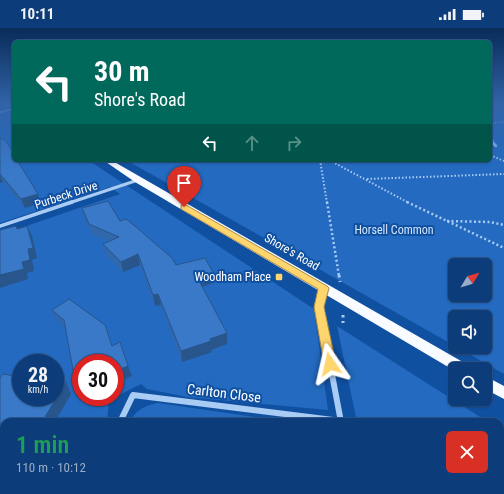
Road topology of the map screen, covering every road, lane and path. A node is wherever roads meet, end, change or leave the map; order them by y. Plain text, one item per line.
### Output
1 (492, 156) edge
2 (504, 161) edge
3 (109, 162) edge
4 (320, 162) edge
5 (334, 162) edge
6 (504, 174) edge
7 (365, 179) junction
8 (138, 180) junction
9 (445, 221) junction
10 (504, 225) edge
11 (0, 226) edge
12 (504, 248) edge
13 (324, 288) junction
14 (342, 298) junction
15 (343, 323) dead end
16 (451, 362) edge
17 (492, 386) edge
18 (504, 393) edge
19 (122, 418) edge
20 (317, 418) edge
21 (340, 418) edge

1 - 2 path
3 - 8 main road, Shore's Road
4 - 14 path
5 - 7 path
6 - 7 path
7 - 9 path
8 - 11 street, Purbeck Drive
8 - 13 main road, Shore's Road
9 - 10 path
9 - 12 path
13 - 14 main road, Shore's Road
13 - 21 street
14 - 15 path
14 - 16 main road, Shore's Road
17 - 18 main road
19 - 20 street, Carlton Close

